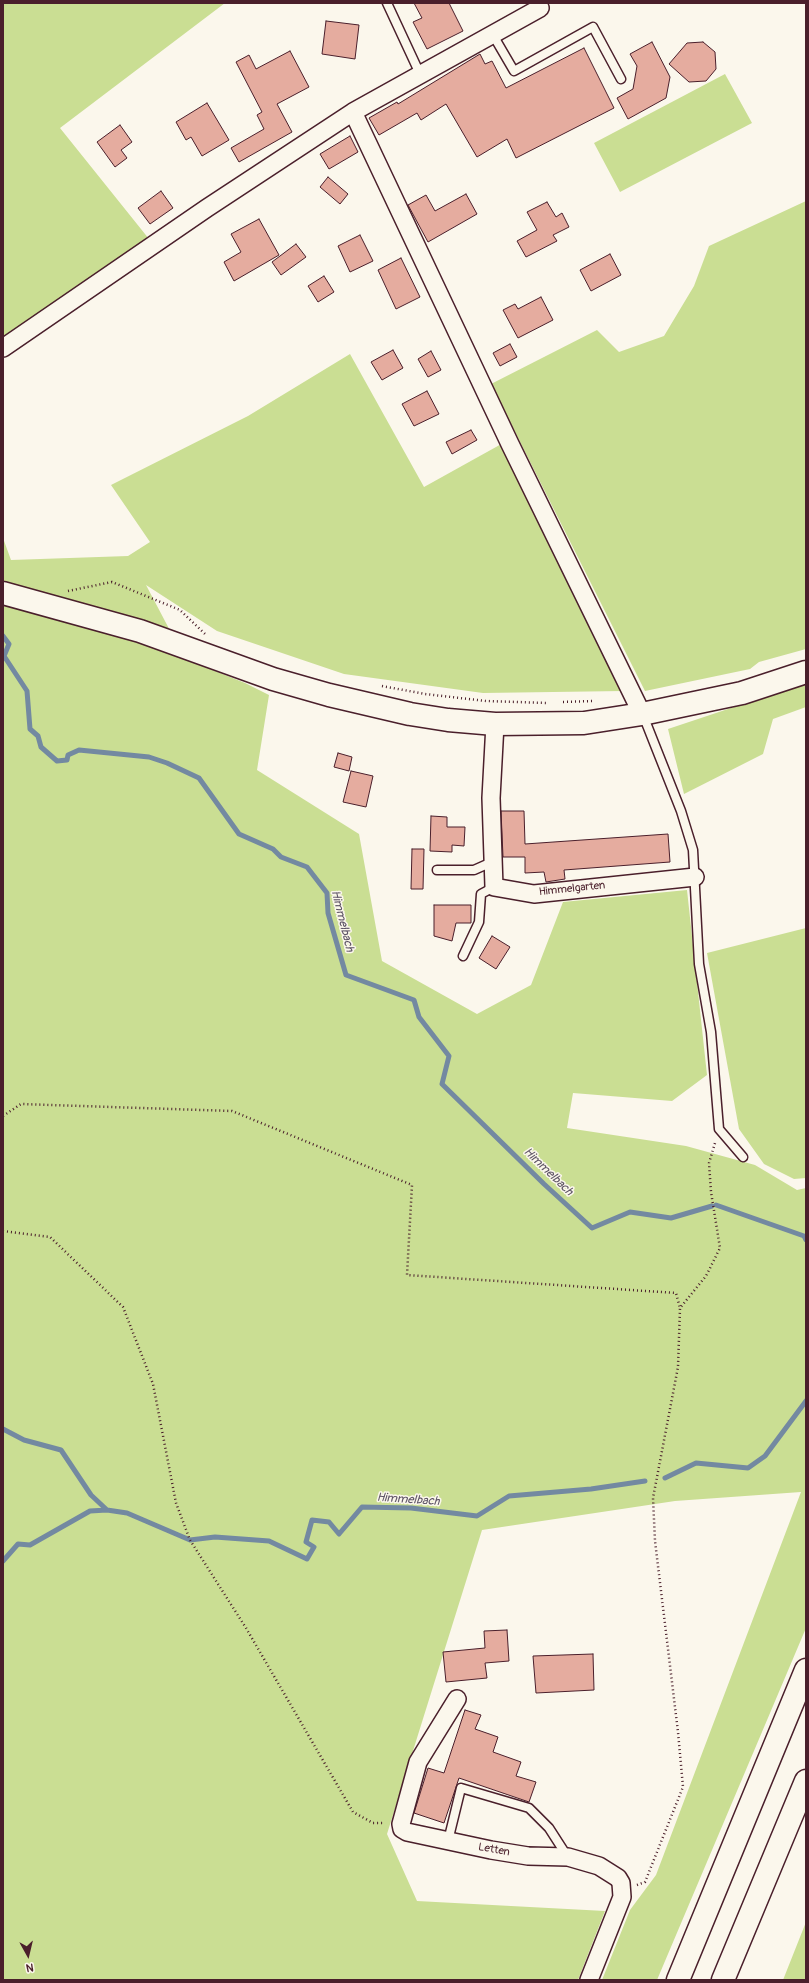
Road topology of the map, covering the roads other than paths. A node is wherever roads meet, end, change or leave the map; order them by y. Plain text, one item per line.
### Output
1 (387, 3) edge
2 (538, 6) edge
3 (493, 34) junction
4 (420, 74) junction
5 (621, 79) dead end
6 (353, 112) junction
7 (3, 348) edge
8 (3, 593) edge
9 (806, 672) edge
10 (642, 714) junction
11 (495, 724) junction
12 (492, 862) junction
13 (437, 870) dead end
14 (695, 877) junction
15 (494, 887) junction
16 (463, 956) dead end
17 (743, 1157) dead end
18 (806, 1670) edge
19 (457, 1699) dead end
20 (806, 1781) edge
21 (448, 1841) junction
22 (568, 1857) junction
23 (589, 1980) edge
24 (678, 1980) edge
25 (723, 1980) edge

1 - 4 lane
2 - 3 street
3 - 4 street
3 - 5 lane
4 - 6 street
6 - 7 street
6 - 10 street
8 - 11 main road
9 - 10 main road
10 - 11 main road
10 - 14 lane
11 - 12 street
12 - 13 lane
12 - 15 street
14 - 15 street, Himmelgarten
14 - 17 lane
15 - 16 lane
18 - 24 main road
19 - 21 street, Letten
20 - 25 main road
21 - 22 street, Letten
21 - 22 lane
22 - 23 street, Letten

